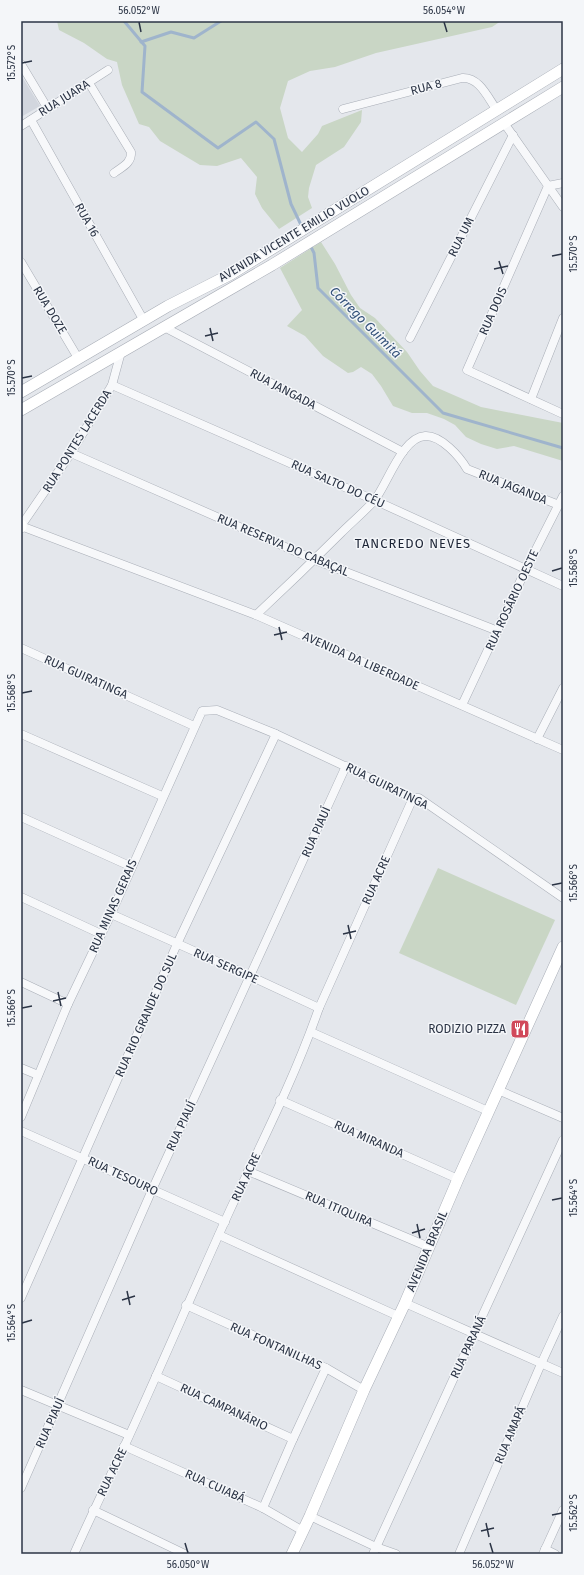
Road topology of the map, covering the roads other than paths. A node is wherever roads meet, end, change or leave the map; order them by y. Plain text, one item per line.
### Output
1 (21, 64) edge
2 (563, 68) edge
3 (108, 70) dead end
4 (88, 83) junction
5 (563, 87) edge
6 (48, 108) junction
7 (343, 109) dead end
8 (496, 109) junction
9 (31, 120) junction
10 (504, 123) junction
11 (21, 126) edge
12 (513, 135) junction
13 (114, 172) dead end
14 (563, 183) edge
15 (548, 186) junction
16 (563, 207) edge
17 (21, 262) edge
18 (563, 318) edge
19 (144, 321) junction
20 (164, 327) junction
21 (410, 338) dead end
22 (122, 352) junction
23 (78, 358) junction
24 (112, 385) junction
25 (21, 392) edge
26 (531, 399) junction
27 (21, 410) edge
28 (563, 414) edge
29 (403, 452) junction
30 (70, 453) junction
31 (563, 496) edge
32 (374, 500) junction
33 (559, 505) junction
34 (21, 526) edge
35 (315, 560) junction
36 (526, 569) junction
37 (563, 586) edge
38 (256, 615) junction
39 (498, 631) junction
40 (21, 648) edge
41 (563, 688) edge
42 (462, 705) junction
43 (217, 710) joint
44 (194, 726) junction
45 (21, 734) edge
46 (276, 734) junction
47 (537, 739) junction
48 (563, 750) edge
49 (346, 766) junction
50 (162, 796) junction
51 (413, 798) junction
52 (21, 817) edge
53 (132, 866) junction
54 (21, 898) edge
55 (563, 898) edge
56 (111, 914) junction
57 (101, 934) junction
58 (177, 944) junction
59 (563, 947) edge
60 (250, 976) junction
61 (21, 982) edge
62 (68, 1004) junction
63 (319, 1008) junction
64 (311, 1032) junction
65 (21, 1068) edge
66 (38, 1075) junction
67 (498, 1090) junction
68 (280, 1100) junction
69 (488, 1111) junction
70 (21, 1117) edge
71 (563, 1118) edge
72 (21, 1131) edge
73 (563, 1140) edge
74 (83, 1158) junction
75 (248, 1171) junction
76 (458, 1179) junction
77 (152, 1190) junction
78 (225, 1222) junction
79 (219, 1235) junction
80 (429, 1247) junction
81 (21, 1298) edge
82 (405, 1303) junction
83 (186, 1305) junction
84 (398, 1316) junction
85 (563, 1316) edge
86 (474, 1333) junction
87 (540, 1364) junction
88 (326, 1368) junction
89 (563, 1373) edge
90 (156, 1376) junction
91 (21, 1390) edge
92 (364, 1390) junction
93 (58, 1405) junction
94 (129, 1435) junction
95 (293, 1439) junction
96 (124, 1446) junction
97 (21, 1488) edge
98 (263, 1508) junction
99 (93, 1510) junction
100 (563, 1510) edge
101 (310, 1516) junction
102 (303, 1531) junction
103 (375, 1550) edge
104 (544, 1552) edge
105 (74, 1554) edge
106 (185, 1554) edge
107 (292, 1554) edge
108 (396, 1554) edge
109 (459, 1554) edge
110 (555, 1554) edge

1 - 6 street
2 - 8 main road, AVENIDA VICENTE EMILIO VUOLO
3 - 4 street, RUA JUARA
4 - 6 street, RUA JUARA
4 - 13 street
5 - 10 main road, AVENIDA VICENTE EMILIO VUOLO
6 - 9 street, RUA JUARA
7 - 8 street, RUA 8
8 - 19 main road, AVENIDA VICENTE EMILIO VUOLO
9 - 11 street, RUA JUARA
9 - 19 street, RUA 16
10 - 12 street
10 - 20 main road, AVENIDA VICENTE EMILIO VUOLO
12 - 15 street
12 - 21 street, RUA UM
14 - 15 street
15 - 16 street
15 - 26 street, RUA DOIS
17 - 23 street, RUA DOZE
18 - 26 street
19 - 23 main road, AVENIDA VICENTE EMILIO VUOLO
20 - 22 main road, AVENIDA VICENTE EMILIO VUOLO
20 - 29 street, RUA JANGADA
22 - 24 street, RUA PONTES LACERDA
22 - 27 main road, AVENIDA VICENTE EMILIO VUOLO
23 - 25 main road, AVENIDA VICENTE EMILIO VUOLO
24 - 30 street, RUA PONTES LACERDA
24 - 32 street, RUA SALTO DO CÉU
26 - 28 street
29 - 32 street
29 - 33 street, RUA JAGANDA
30 - 34 street, RUA PONTES LACERDA
30 - 35 street, RUA RESERVA DO CABAÇAL
31 - 33 street, RUA ROSÁRIO OESTE
32 - 35 street
32 - 36 street, RUA SALTO DO CÉU
33 - 36 street, RUA ROSÁRIO OESTE
34 - 38 street, AVENIDA DA LIBERDADE
35 - 38 street
35 - 39 street, RUA RESERVA DO CABAÇAL
36 - 37 street, RUA SALTO DO CÉU
36 - 39 street, RUA ROSÁRIO OESTE
38 - 42 street, AVENIDA DA LIBERDADE
39 - 42 street, RUA ROSÁRIO OESTE
40 - 44 street, RUA GUIRATINGA
41 - 47 street
42 - 47 street, AVENIDA DA LIBERDADE
43 - 44 street, RUA MINAS GERAIS
43 - 46 street, RUA GUIRATINGA
44 - 50 street, RUA MINAS GERAIS
45 - 50 street
46 - 49 street, RUA GUIRATINGA
46 - 58 street, RUA RIO GRANDE DO SUL
47 - 48 street, AVENIDA DA LIBERDADE
49 - 51 street, RUA GUIRATINGA
49 - 60 street, RUA PIAUÍ
50 - 53 street, RUA MINAS GERAIS
51 - 55 street, RUA GUIRATINGA
51 - 63 street, RUA ACRE
52 - 53 street
53 - 56 street, RUA MINAS GERAIS
54 - 57 street
56 - 57 street, RUA MINAS GERAIS
56 - 58 street, RUA SERGIPE
57 - 62 street, RUA MINAS GERAIS
58 - 60 street, RUA SERGIPE
58 - 74 street, RUA RIO GRANDE DO SUL
59 - 67 main road, AVENIDA BRASIL
60 - 63 street, RUA SERGIPE
60 - 77 street, RUA PIAUÍ
61 - 62 street
62 - 66 street, RUA MINAS GERAIS
63 - 64 street, RUA ACRE
64 - 68 street, RUA ACRE
64 - 69 street
65 - 66 street
66 - 70 street, RUA MINAS GERAIS
67 - 69 main road, AVENIDA BRASIL
67 - 71 street
68 - 75 street, RUA ACRE
68 - 76 street, RUA MIRANDA
69 - 76 main road, AVENIDA BRASIL
72 - 74 street, RUA TESOURO
73 - 86 street, RUA PARANÁ
74 - 77 street, RUA TESOURO
74 - 81 street, RUA RIO GRANDE DO SUL
75 - 78 street, RUA ACRE
75 - 80 street, RUA ITIQUIRA
76 - 80 main road, AVENIDA BRASIL
77 - 78 street, RUA TESOURO
77 - 93 street, RUA PIAUÍ
78 - 79 street, RUA ACRE
79 - 83 street, RUA ACRE
79 - 84 street
80 - 82 main road, AVENIDA BRASIL
82 - 84 main road, AVENIDA BRASIL
82 - 86 street
83 - 88 street, RUA FONTANILHAS
83 - 90 street, RUA ACRE
84 - 92 main road, AVENIDA BRASIL
85 - 87 street, RUA AMAPÁ
86 - 87 street
86 - 103 street, RUA PARANÁ
87 - 89 street
87 - 109 street, RUA AMAPÁ
88 - 92 street, RUA FONTANILHAS
88 - 95 street
90 - 94 street, RUA ACRE
90 - 95 street, RUA CAMPANÁRIO
91 - 93 street
92 - 101 main road, AVENIDA BRASIL
93 - 94 street
93 - 97 street, RUA PIAUÍ
94 - 96 street, RUA ACRE
95 - 98 street
96 - 98 street, RUA CUIABÁ
96 - 99 street, RUA ACRE
98 - 102 street, RUA CUIABÁ
99 - 105 street, RUA ACRE
99 - 106 street
100 - 104 street
101 - 102 main road, AVENIDA BRASIL
101 - 103 street
102 - 107 main road, AVENIDA BRASIL
103 - 108 street
104 - 110 street

